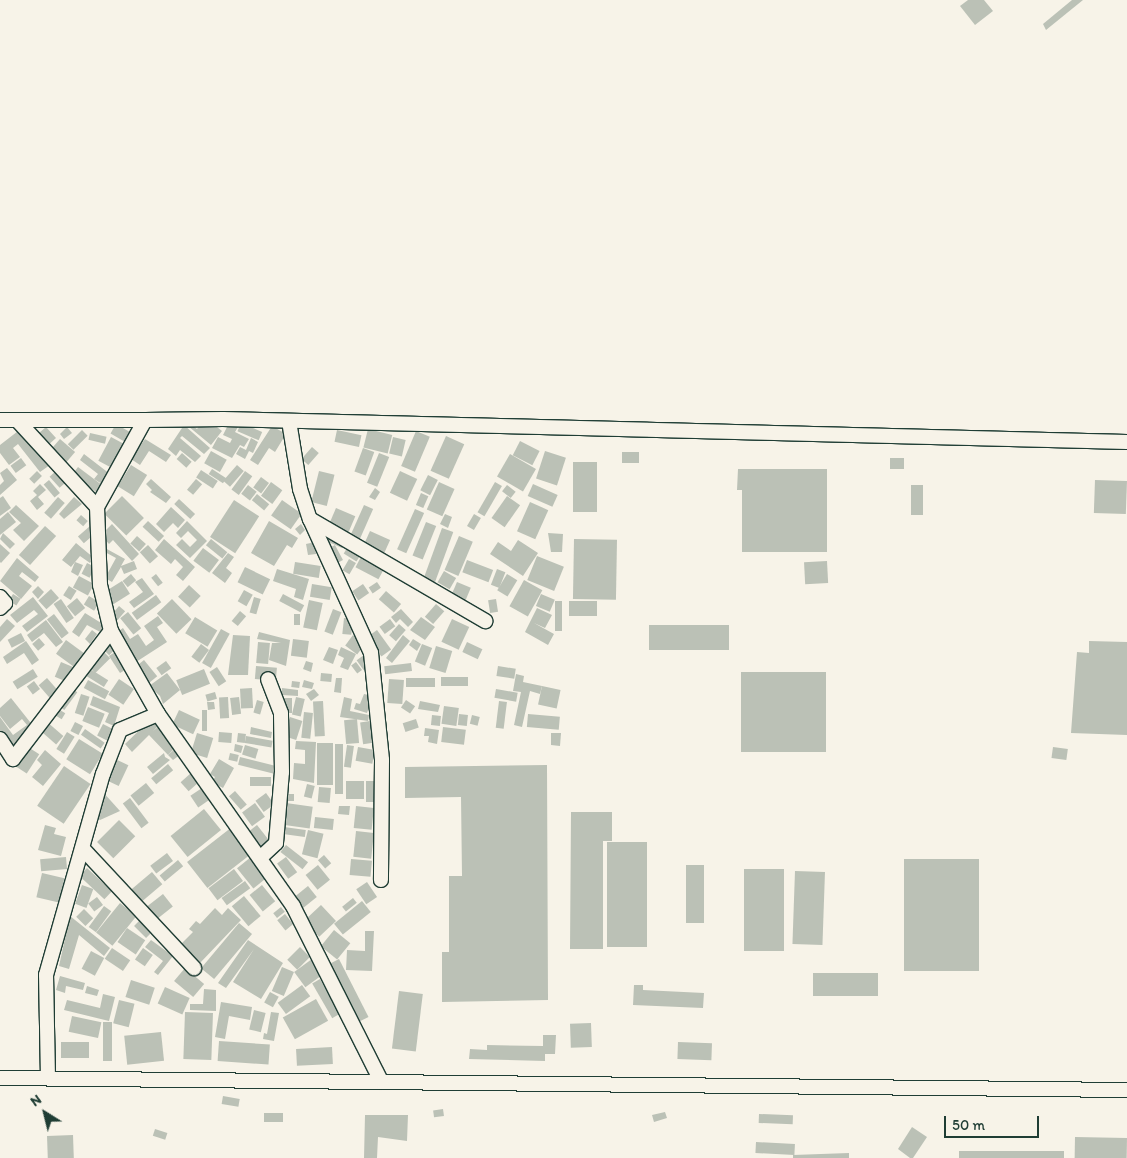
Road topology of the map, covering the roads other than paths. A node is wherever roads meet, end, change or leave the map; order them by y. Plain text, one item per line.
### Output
1 (0, 420) edge
2 (17, 420) junction
3 (145, 420) junction
4 (290, 420) junction
5 (1127, 442) edge
6 (97, 507) junction
7 (310, 519) junction
8 (0, 597) edge
9 (0, 608) edge
10 (485, 621) dead end
11 (111, 631) junction
12 (268, 680) dead end
13 (158, 714) junction
14 (0, 739) edge
15 (83, 848) junction
16 (260, 858) junction
17 (381, 880) dead end
18 (194, 968) dead end
19 (0, 1078) edge
20 (48, 1078) junction
21 (381, 1081) junction
22 (1127, 1090) edge

1 - 2 street
2 - 3 street
2 - 6 street
3 - 4 street
3 - 6 street
4 - 5 street
4 - 7 street
6 - 11 street
7 - 10 street
7 - 17 street
8 - 9 street
11 - 13 street
11 - 14 street
12 - 16 street
13 - 15 street
13 - 16 street
15 - 18 street
15 - 20 street
16 - 21 street
19 - 20 street
20 - 21 street
21 - 22 street

